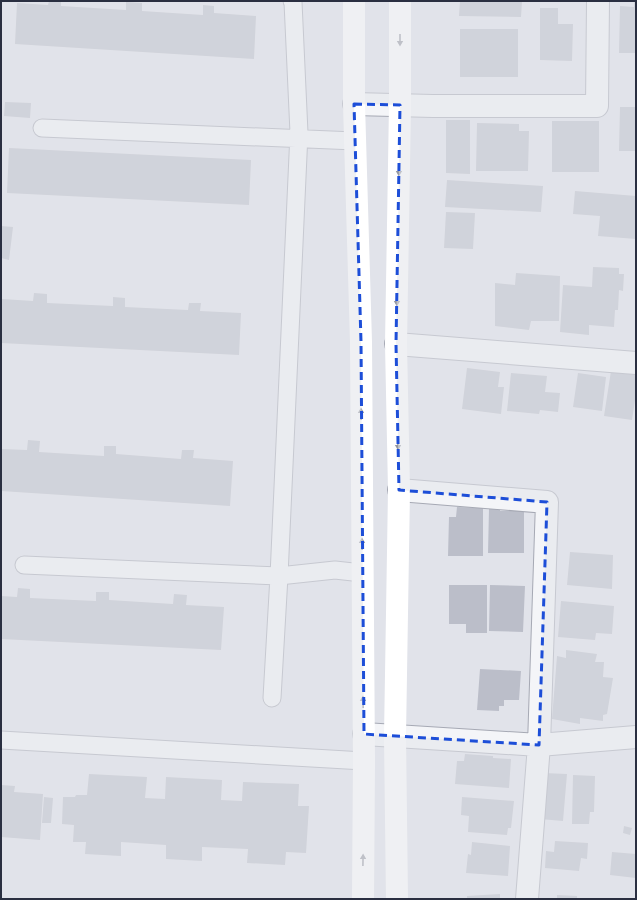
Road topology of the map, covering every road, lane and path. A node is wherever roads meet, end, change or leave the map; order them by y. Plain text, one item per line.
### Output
1 (292, 1) edge
2 (354, 1) edge
3 (400, 1) edge
4 (598, 1) edge
5 (354, 104) junction
6 (400, 105) junction
7 (42, 128) dead end
8 (298, 138) junction
9 (355, 141) junction
10 (396, 344) junction
11 (636, 362) edge
12 (399, 490) junction
13 (24, 565) dead end
14 (362, 573) junction
15 (279, 576) junction
16 (272, 698) dead end
17 (364, 734) junction
18 (395, 736) junction
19 (636, 737) edge
20 (1, 740) edge
21 (539, 745) junction
22 (364, 762) junction
23 (363, 899) edge
24 (397, 899) edge
25 (527, 899) edge

1 - 8 lane
2 - 5 street
3 -> 6 street
4 - 6 street
5 - 6 street
5 - 9 street
6 -> 10 street
7 - 8 lane
8 - 9 lane
8 - 15 lane
14 -> 9 street
10 - 11 street
10 -> 12 street
12 - 18 street
12 - 21 street
13 - 15 lane
14 - 15 lane
17 -> 14 street
15 - 16 lane
17 - 18 street
17 - 22 street
18 - 21 street
18 - 24 street
19 - 21 street
20 - 22 lane
21 - 25 street
23 -> 22 street

